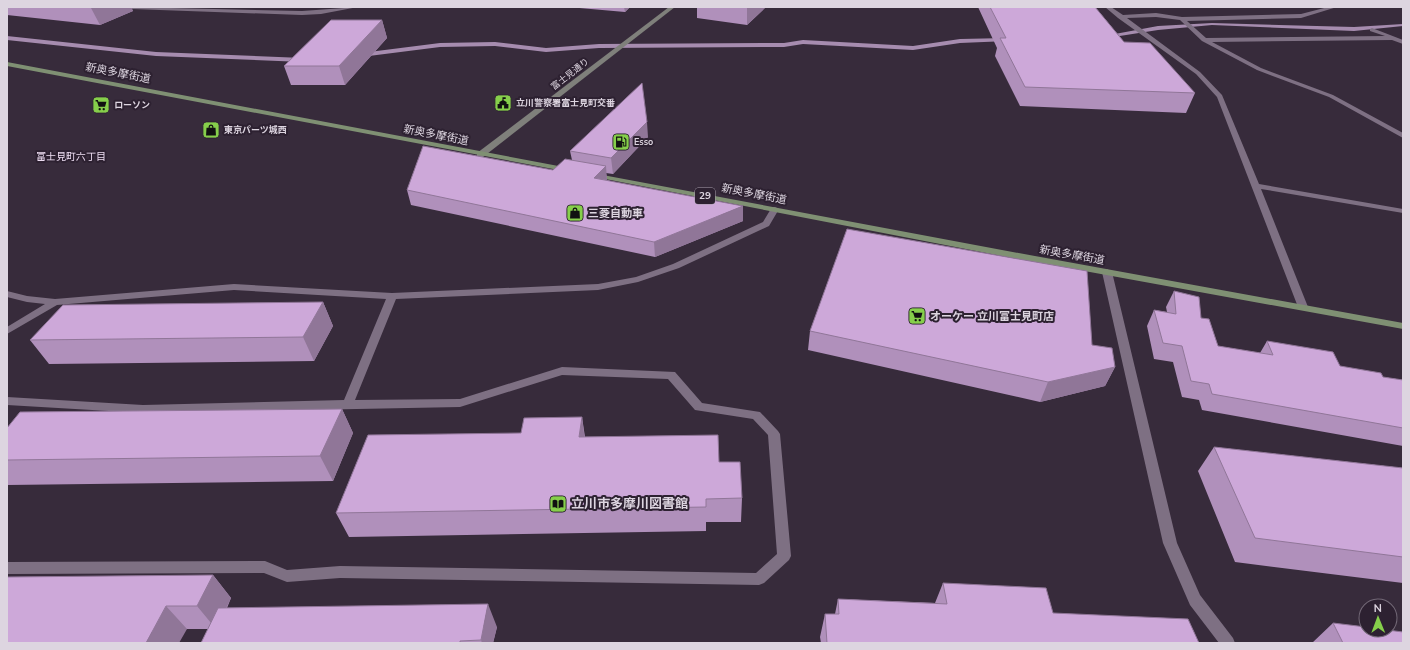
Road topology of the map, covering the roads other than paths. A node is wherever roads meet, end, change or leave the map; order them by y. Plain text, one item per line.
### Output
1 (132, 7) edge
2 (355, 7) edge
3 (672, 7) edge
4 (1108, 7) edge
5 (1334, 7) edge
6 (1120, 17) junction
7 (1184, 21) junction
8 (1372, 30) dead end
9 (1393, 38) junction
10 (1204, 40) junction
11 (1403, 42) edge
12 (7, 64) edge
13 (1403, 136) edge
14 (480, 155) junction
15 (1256, 186) junction
16 (775, 209) junction
17 (1403, 211) edge
18 (1107, 272) junction
19 (7, 294) edge
20 (392, 296) junction
21 (55, 302) junction
22 (1302, 307) junction
23 (1403, 326) edge
24 (7, 331) edge
25 (7, 401) edge
26 (348, 404) junction
27 (7, 568) edge
28 (1228, 643) edge

1 - 2 street
3 - 14 street, 富士見通り
4 - 6 street
5 - 7 street
6 - 7 street
6 - 15 street
7 - 10 street
8 - 9 street
9 - 10 street
9 - 11 street
10 - 13 street
12 - 14 main road, 新奥多摩街道 / 29
14 - 16 main road, 新奥多摩街道 / 29
15 - 17 street
15 - 22 street
16 - 18 main road, 新奥多摩街道 / 29
16 - 20 street
18 - 22 main road, 新奥多摩街道 / 29
18 - 28 street
19 - 21 street
20 - 21 street
20 - 26 street
21 - 24 street
22 - 23 main road, 新奥多摩街道 / 29
25 - 26 street
26 - 27 street

